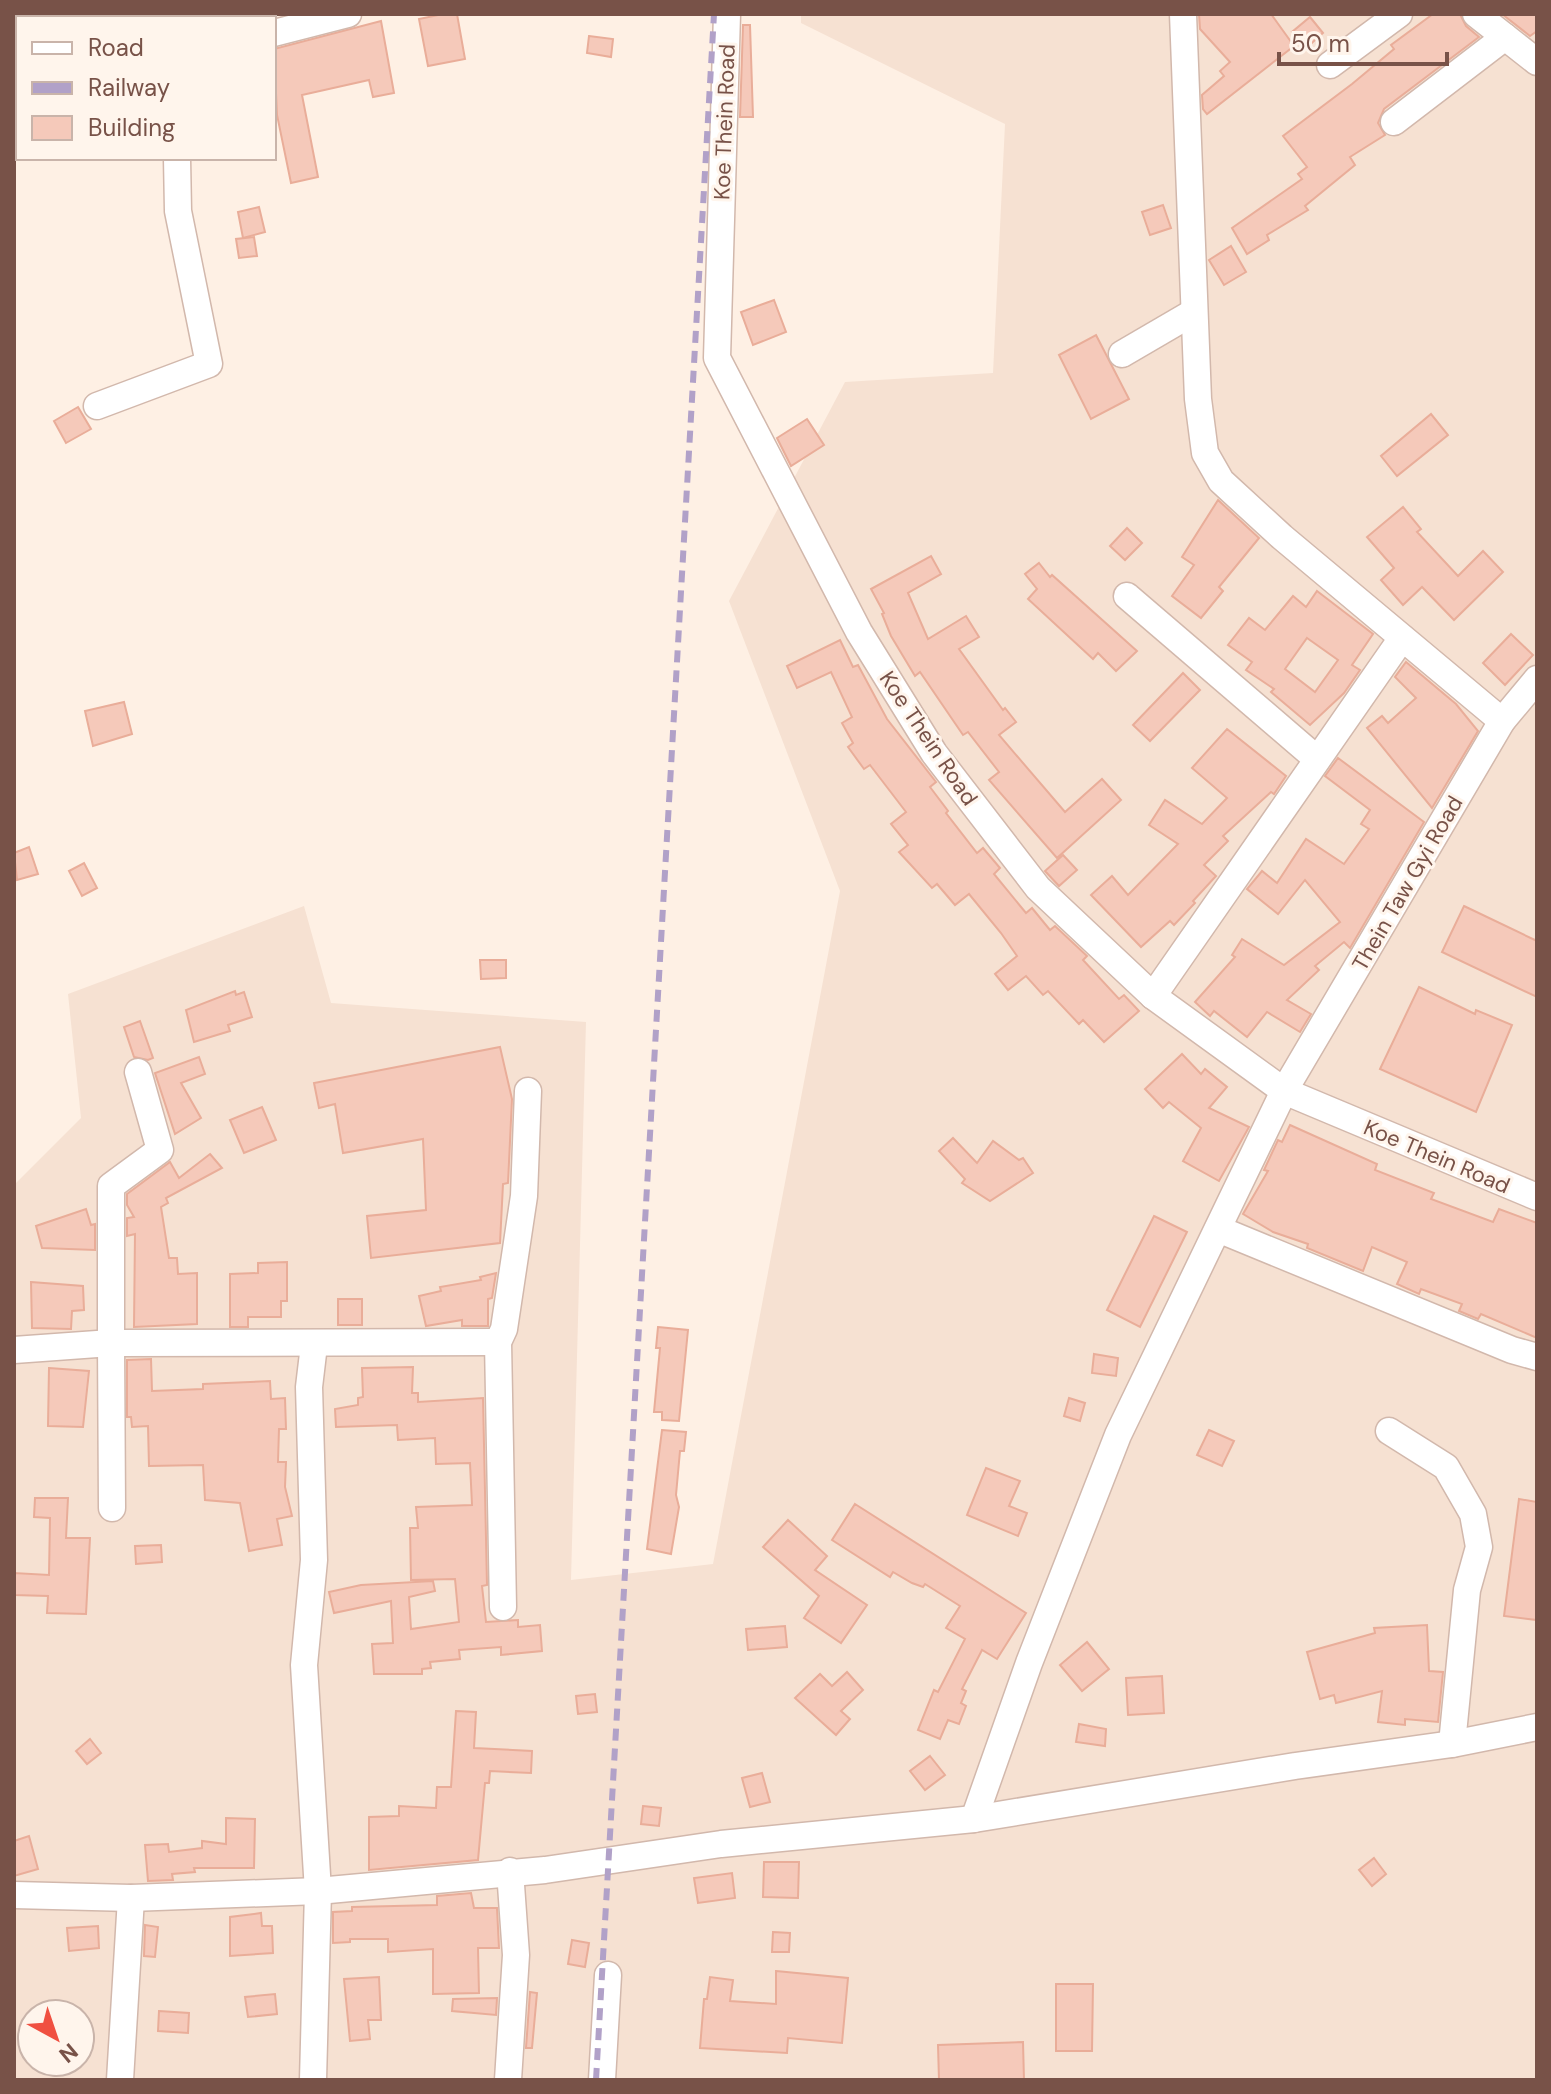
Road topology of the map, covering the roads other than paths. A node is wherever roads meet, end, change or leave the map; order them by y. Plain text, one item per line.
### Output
1 (348, 14) edge
2 (727, 14) edge
3 (1183, 14) edge
4 (1399, 14) edge
5 (1476, 14) edge
6 (276, 32) edge
7 (1505, 37) junction
8 (1537, 62) edge
9 (1330, 65) dead end
10 (1394, 122) dead end
11 (177, 160) edge
12 (1194, 312) junction
13 (1122, 354) dead end
14 (97, 406) dead end
15 (1127, 596) dead end
16 (1402, 638) junction
17 (1537, 679) edge
18 (1502, 721) junction
19 (1317, 759) junction
20 (1153, 996) junction
21 (138, 1072) dead end
22 (528, 1091) dead end
23 (1284, 1091) junction
24 (1537, 1197) edge
25 (1218, 1229) junction
26 (498, 1342) junction
27 (111, 1343) junction
28 (314, 1345) junction
29 (14, 1350) edge
30 (1537, 1357) edge
31 (1389, 1431) dead end
32 (112, 1508) dead end
33 (503, 1607) dead end
34 (1537, 1727) edge
35 (1452, 1744) junction
36 (974, 1819) junction
37 (510, 1871) junction
38 (318, 1891) junction
39 (14, 1895) edge
40 (131, 1898) junction
41 (608, 1975) dead end
42 (120, 2080) edge
43 (313, 2080) edge
44 (508, 2080) edge
45 (602, 2080) edge

1 - 6 street
2 - 20 street, Koe Thein Road
3 - 12 street
4 - 9 street
5 - 7 street
7 - 8 street
7 - 10 street
11 - 14 street
12 - 13 street
12 - 16 street
15 - 19 street
16 - 18 street
16 - 19 street
17 - 18 street, Thein Taw Gyi Road
18 - 23 street, Thein Taw Gyi Road
19 - 20 street
20 - 23 street, Koe Thein Road
21 - 27 street
22 - 26 street
23 - 24 street, Koe Thein Road
23 - 25 street, Thein Taw Gyi Road
25 - 30 street
25 - 36 street, Thein Taw Gyi Road
26 - 28 street
26 - 33 street
27 - 28 street
27 - 29 street
27 - 32 street
28 - 38 street
31 - 35 street
34 - 35 street
35 - 36 street
36 - 37 street
37 - 38 street
37 - 44 street
38 - 40 street
38 - 43 street
39 - 40 street
40 - 42 street
41 - 45 street

